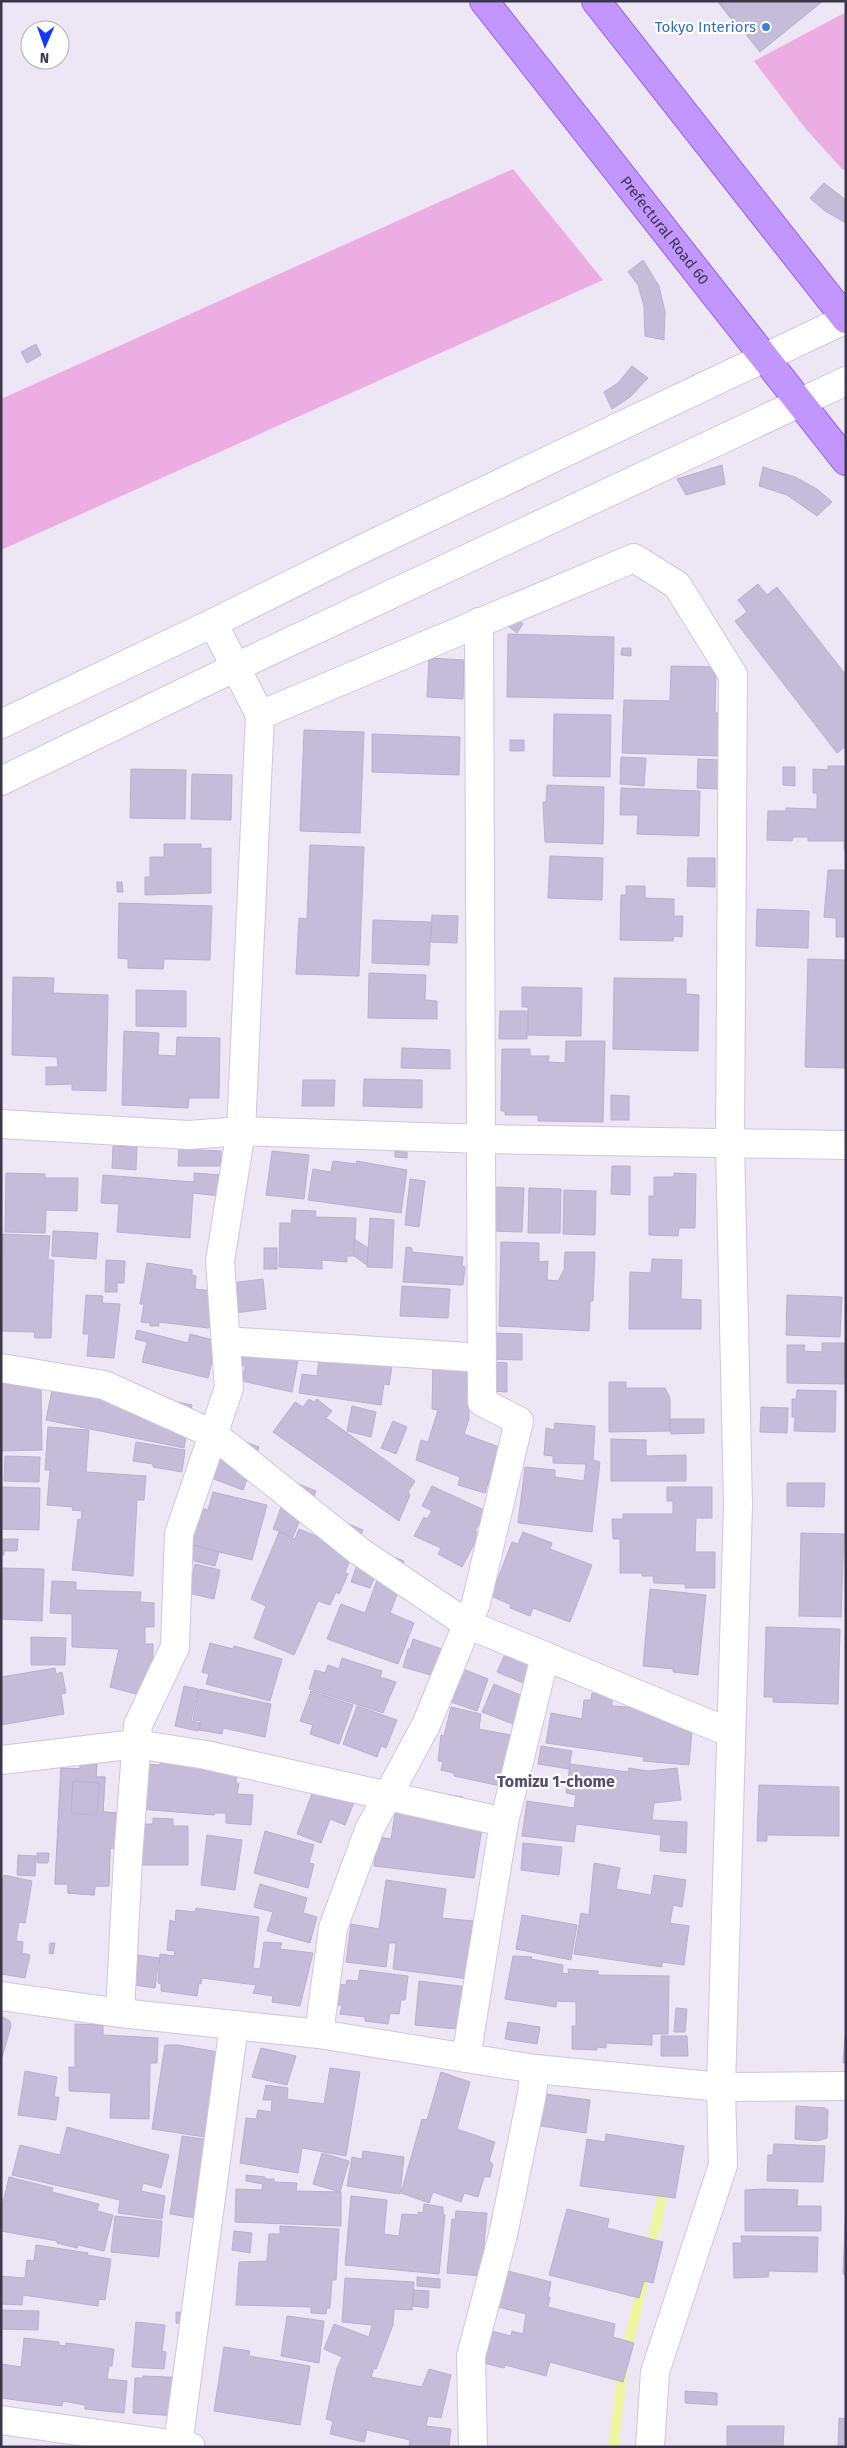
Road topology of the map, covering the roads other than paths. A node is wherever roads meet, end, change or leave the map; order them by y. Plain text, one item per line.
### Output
1 (484, 1) edge
2 (596, 1) edge
3 (846, 319) edge
4 (764, 357) junction
5 (846, 381) edge
6 (800, 404) junction
7 (846, 461) edge
8 (479, 622) junction
9 (213, 623) junction
10 (236, 667) junction
11 (260, 715) junction
12 (1, 724) edge
13 (1, 781) edge
14 (1, 1124) edge
15 (241, 1131) junction
16 (482, 1139) junction
17 (730, 1144) junction
18 (846, 1145) edge
19 (226, 1341) junction
20 (482, 1358) junction
21 (1, 1368) edge
22 (213, 1434) junction
23 (467, 1624) junction
24 (545, 1656) junction
25 (731, 1733) junction
26 (136, 1744) junction
27 (1, 1760) edge
28 (388, 1797) junction
29 (504, 1822) junction
30 (1, 1996) edge
31 (120, 2013) junction
32 (234, 2025) junction
33 (319, 2034) junction
34 (466, 2058) junction
35 (534, 2069) junction
36 (846, 2086) edge
37 (721, 2087) junction
38 (1, 2420) edge
39 (184, 2446) edge
40 (473, 2447) edge
41 (650, 2447) edge

1 - 4 main road, Prefectural Road 60
2 - 3 main road
3 - 4 street
4 - 6 main road, Prefectural Road 60
4 - 9 street
5 - 6 street
6 - 7 main road, Prefectural Road 60
6 - 10 street
8 - 11 street
8 - 16 street
8 - 17 street
9 - 10 street
9 - 12 street
10 - 11 street
10 - 13 street
11 - 15 street
14 - 15 street
15 - 16 street
15 - 19 street
16 - 17 street
16 - 20 street
17 - 18 street
17 - 25 street
19 - 20 street
19 - 22 street
20 - 23 street
21 - 22 street
22 - 23 street
22 - 26 street
23 - 24 street
23 - 28 street
24 - 25 street
24 - 29 street
25 - 37 street
26 - 27 street
26 - 28 street
26 - 31 street
28 - 29 street
28 - 33 street
29 - 34 street
30 - 31 street
31 - 32 street
32 - 33 street
32 - 39 street
33 - 34 street
34 - 35 street
35 - 37 street
35 - 40 street
36 - 37 street
37 - 41 street
38 - 39 street

